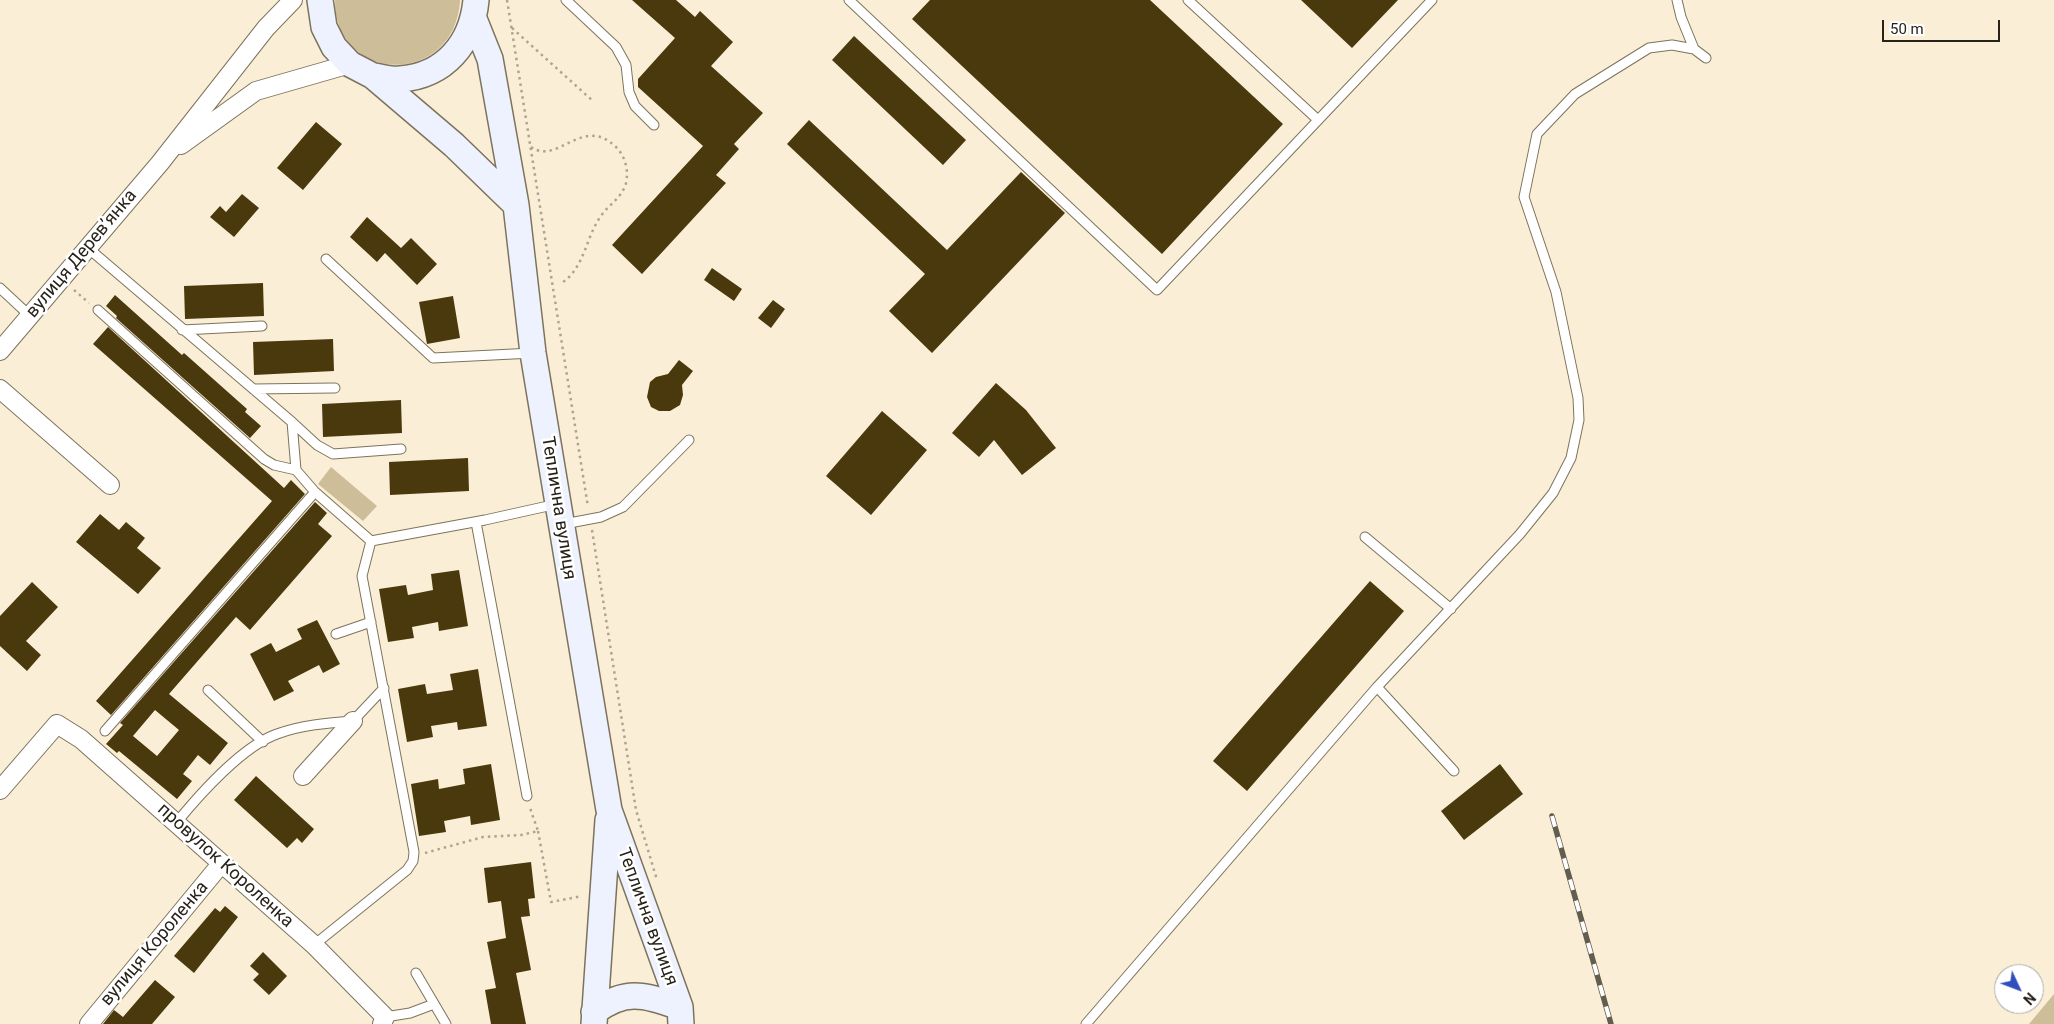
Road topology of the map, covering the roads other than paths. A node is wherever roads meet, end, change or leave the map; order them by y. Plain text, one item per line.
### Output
1 (284, 0) edge
2 (293, 0) edge
3 (320, 0) edge
4 (566, 0) edge
5 (848, 0) edge
6 (1188, 0) edge
7 (1432, 0) edge
8 (1677, 0) edge
9 (476, 9) edge
10 (266, 28) junction
11 (1694, 49) junction
12 (1706, 58) dead end
13 (350, 64) junction
14 (373, 76) junction
15 (1318, 120) junction
16 (654, 125) dead end
17 (164, 158) junction
18 (516, 205) junction
19 (88, 248) junction
20 (326, 259) dead end
21 (0, 288) edge
22 (98, 310) road end
23 (30, 316) junction
24 (262, 326) dead end
25 (182, 330) junction
26 (0, 351) edge
27 (533, 353) junction
28 (336, 388) dead end
29 (0, 389) edge
30 (253, 389) junction
31 (292, 422) junction
32 (689, 440) dead end
33 (401, 449) dead end
34 (296, 470) junction
35 (110, 485) dead end
36 (315, 492) junction
37 (560, 514) junction
38 (476, 522) junction
39 (1365, 537) dead end
40 (371, 541) junction
41 (1451, 609) junction
42 (371, 622) junction
43 (336, 634) dead end
44 (1377, 687) junction
45 (384, 688) junction
46 (208, 690) dead end
47 (353, 721) junction
48 (105, 731) dead end
49 (263, 742) junction
50 (1454, 771) dead end
51 (302, 776) dead end
52 (0, 790) edge
53 (527, 796) road end
54 (609, 810) junction
55 (177, 822) junction
56 (221, 864) junction
57 (314, 944) junction
58 (416, 973) dead end
59 (434, 1004) junction
60 (680, 1016) edge
61 (594, 1018) edge
62 (386, 1022) edge
63 (89, 1024) edge
64 (446, 1024) edge
65 (1086, 1024) edge

1 - 10 lane
2 - 10 street
3 - 13 main road
4 - 16 lane
5 - 15 lane
6 - 15 lane
7 - 15 lane
8 - 11 lane
9 - 14 main road
9 - 18 main road, Теплична вулиця
10 - 17 street
11 - 12 lane
11 - 41 lane
13 - 14 main road
13 - 17 street
14 - 18 main road
17 - 19 street, вулиця Деревʼянка
18 - 27 main road, Теплична вулиця
19 - 23 street, вулиця Деревʼянка
19 - 25 lane
20 - 27 lane
21 - 23 lane
22 - 34 lane
23 - 26 street, вулиця Деревʼянка
24 - 25 lane
25 - 30 lane
27 - 37 main road, Теплична вулиця
28 - 30 lane
29 - 35 street
30 - 31 lane
31 - 33 lane
31 - 34 lane
32 - 37 lane
34 - 36 lane
36 - 40 lane
36 - 48 lane
37 - 38 lane
37 - 54 main road, Теплична вулиця
38 - 40 lane
38 - 53 lane
39 - 41 lane
40 - 42 lane
41 - 44 lane
42 - 43 lane
42 - 45 lane
44 - 50 lane
44 - 65 lane
45 - 47 lane
45 - 57 lane
46 - 49 lane
47 - 49 lane
47 - 51 street
49 - 55 lane
52 - 55 street, провулок Короленка
54 - 60 main road, Теплична вулиця
54 - 61 main road, Теплична вулиця
55 - 56 street, провулок Короленка
56 - 57 street, провулок Короленка
56 - 63 street, вулиця Короленка
57 - 62 street, провулок Короленка
58 - 59 lane
59 - 62 lane
59 - 64 lane
60 - 61 main road

